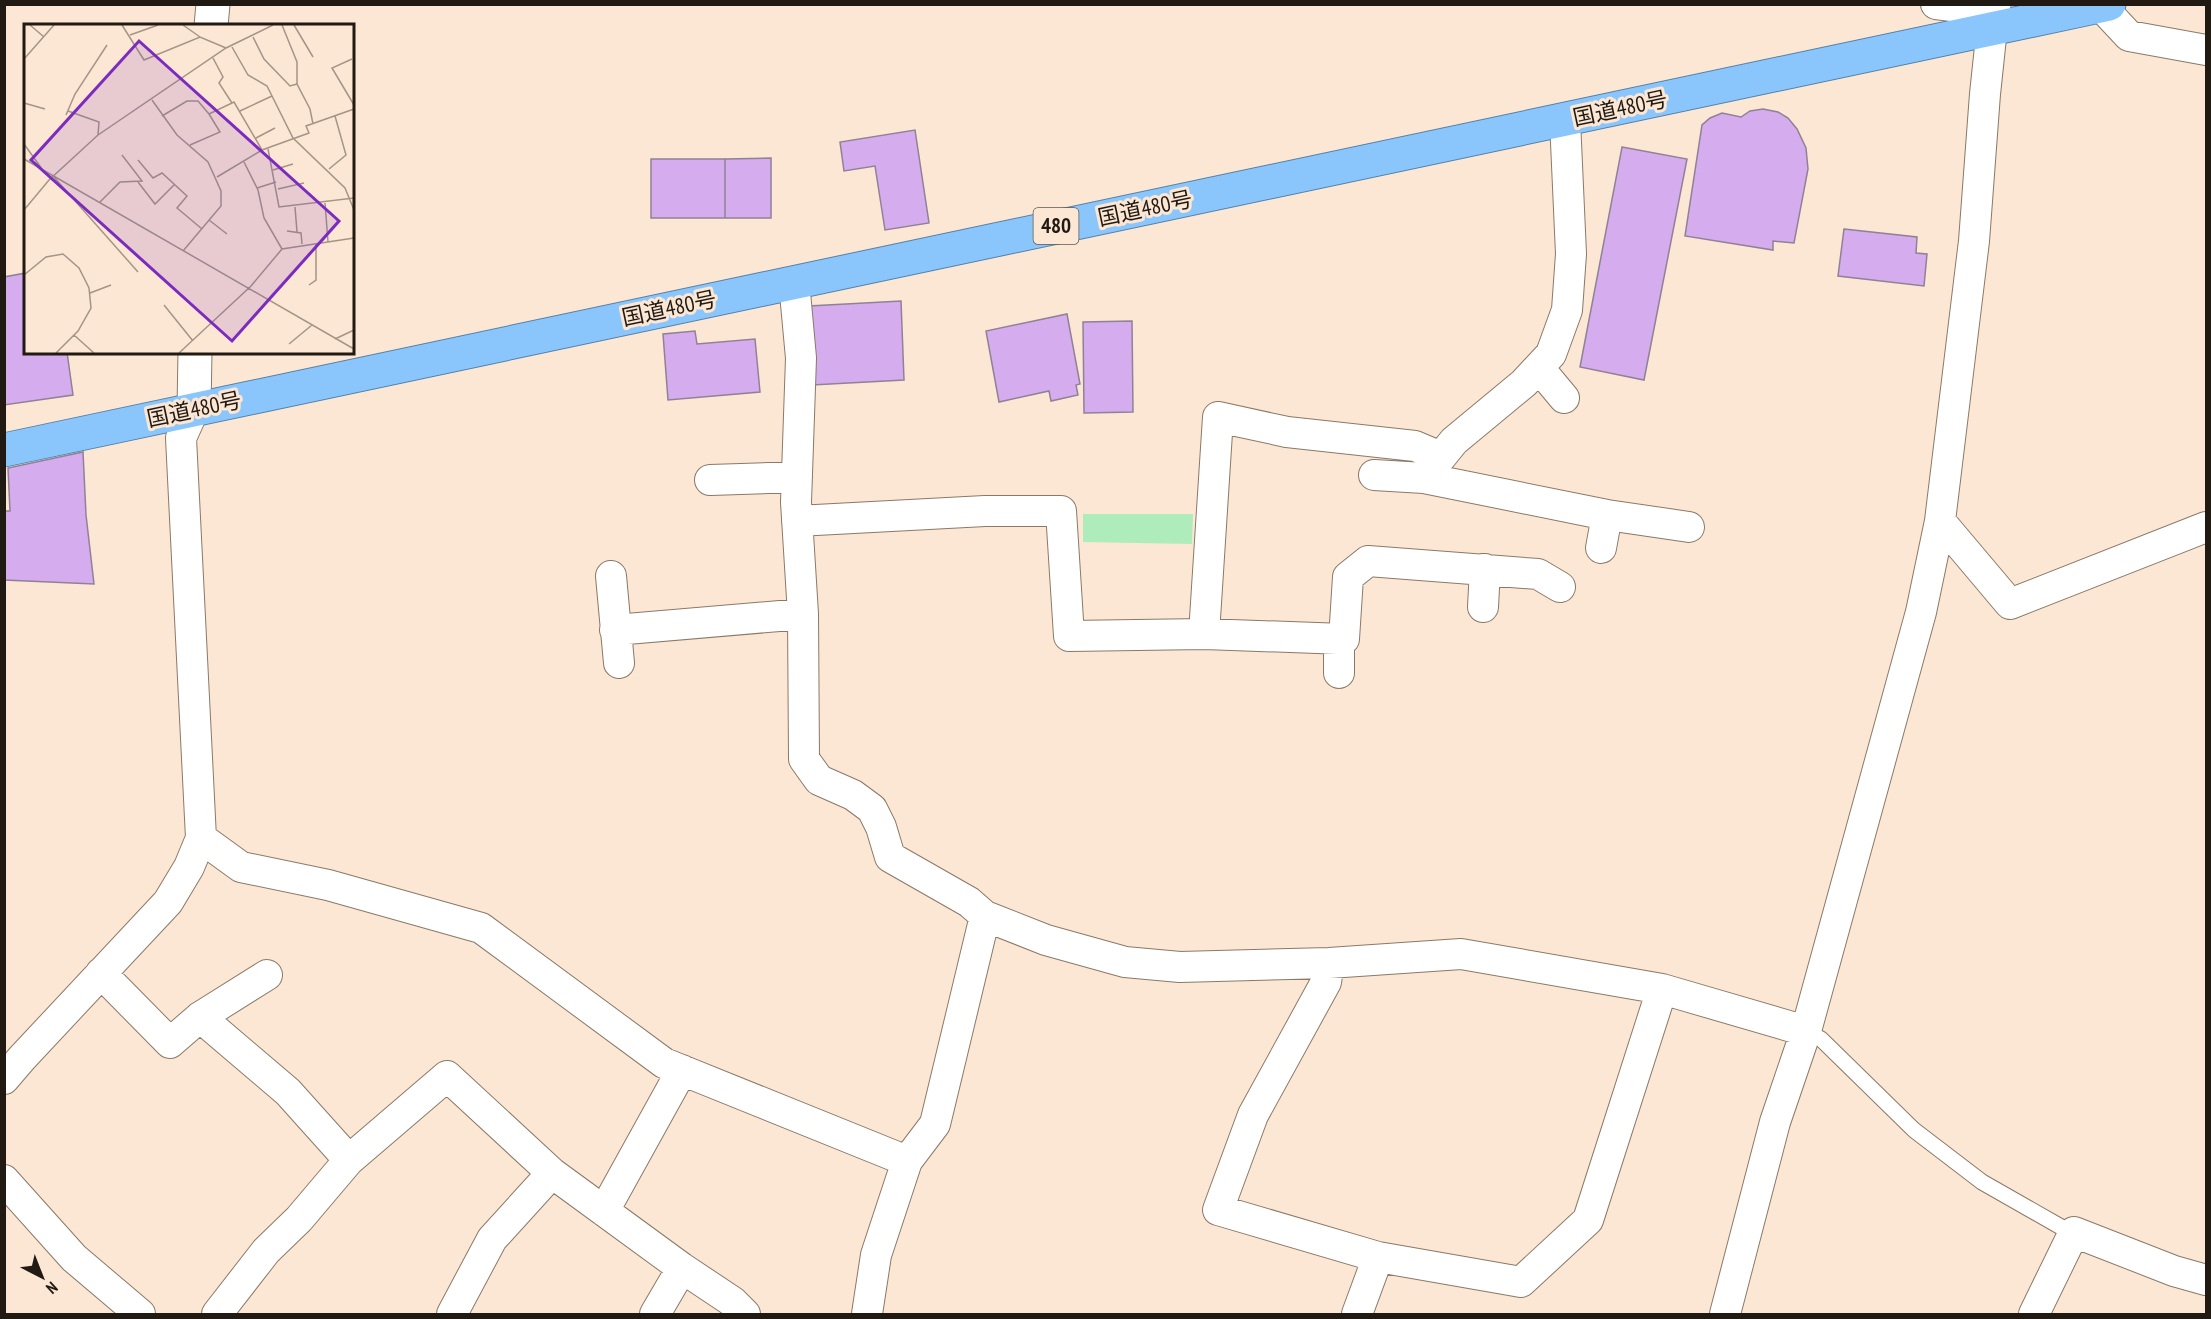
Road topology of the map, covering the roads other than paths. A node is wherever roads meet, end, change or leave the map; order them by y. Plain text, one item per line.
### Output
1 (213, 4) edge
2 (1936, 4) edge
3 (2105, 5) edge
4 (1993, 16) edge
5 (211, 24) edge
6 (2206, 50) edge
7 (1565, 120) junction
8 (794, 282) junction
9 (195, 354) edge
10 (1539, 368) junction
11 (1564, 398) dead end
12 (194, 409) junction
13 (4, 450) edge
14 (1433, 467) junction
15 (1374, 475) dead end
16 (797, 477) junction
17 (710, 480) dead end
18 (1607, 515) junction
19 (797, 521) junction
20 (1940, 521) junction
21 (1689, 527) dead end
22 (2206, 527) edge
23 (1601, 548) dead end
24 (1485, 569) junction
25 (610, 576) dead end
26 (1560, 586) dead end
27 (1483, 607) dead end
28 (803, 614) junction
29 (615, 630) junction
30 (1204, 634) junction
31 (1339, 639) junction
32 (619, 663) dead end
33 (1339, 673) dead end
34 (201, 838) junction
35 (985, 916) junction
36 (1329, 963) junction
37 (101, 973) junction
38 (267, 975) dead end
39 (1662, 989) junction
40 (200, 1017) junction
41 (1806, 1031) junction
42 (10, 1058) edge
43 (682, 1070) junction
44 (349, 1160) junction
45 (907, 1161) junction
46 (552, 1173) junction
47 (4, 1180) edge
48 (604, 1211) junction
49 (2074, 1232) junction
50 (1378, 1257) junction
51 (682, 1268) junction
52 (2206, 1280) edge
53 (140, 1314) edge
54 (217, 1314) edge
55 (452, 1314) edge
56 (655, 1314) edge
57 (745, 1314) edge
58 (867, 1314) edge
59 (1357, 1314) edge
60 (1725, 1314) edge
61 (2034, 1314) edge

1 - 5 street
2 - 4 street
3 - 4 highway, 国道480号 / 480
3 - 6 street
4 - 7 highway, 国道480号 / 480
4 - 20 street
7 - 8 highway, 国道480号 / 480
7 - 10 street
8 - 12 highway, 国道480号 / 480
8 - 16 street
9 - 12 street
10 - 11 street
10 - 14 street
12 - 13 highway, 国道480号 / 480
12 - 34 street
14 - 15 street
14 - 18 street
14 - 30 street
16 - 17 street
16 - 19 street
18 - 21 street
18 - 23 street
19 - 28 street
19 - 30 street
20 - 22 street
20 - 41 street
24 - 26 street
24 - 27 street
24 - 31 street
25 - 29 street
28 - 29 street
28 - 35 street
29 - 32 street
30 - 31 street
31 - 33 street
34 - 37 street
34 - 43 street
35 - 36 street
35 - 45 street
36 - 39 street
36 - 50 street
37 - 40 street
37 - 42 street
38 - 40 street
39 - 41 street
39 - 50 street
40 - 44 street
41 - 49 lane
41 - 60 street
43 - 45 street
43 - 48 street
44 - 46 street
44 - 54 street
45 - 58 street
46 - 48 street
46 - 55 street
47 - 53 street
48 - 51 street
49 - 52 street
49 - 61 street
50 - 59 street
51 - 56 street
51 - 57 street

